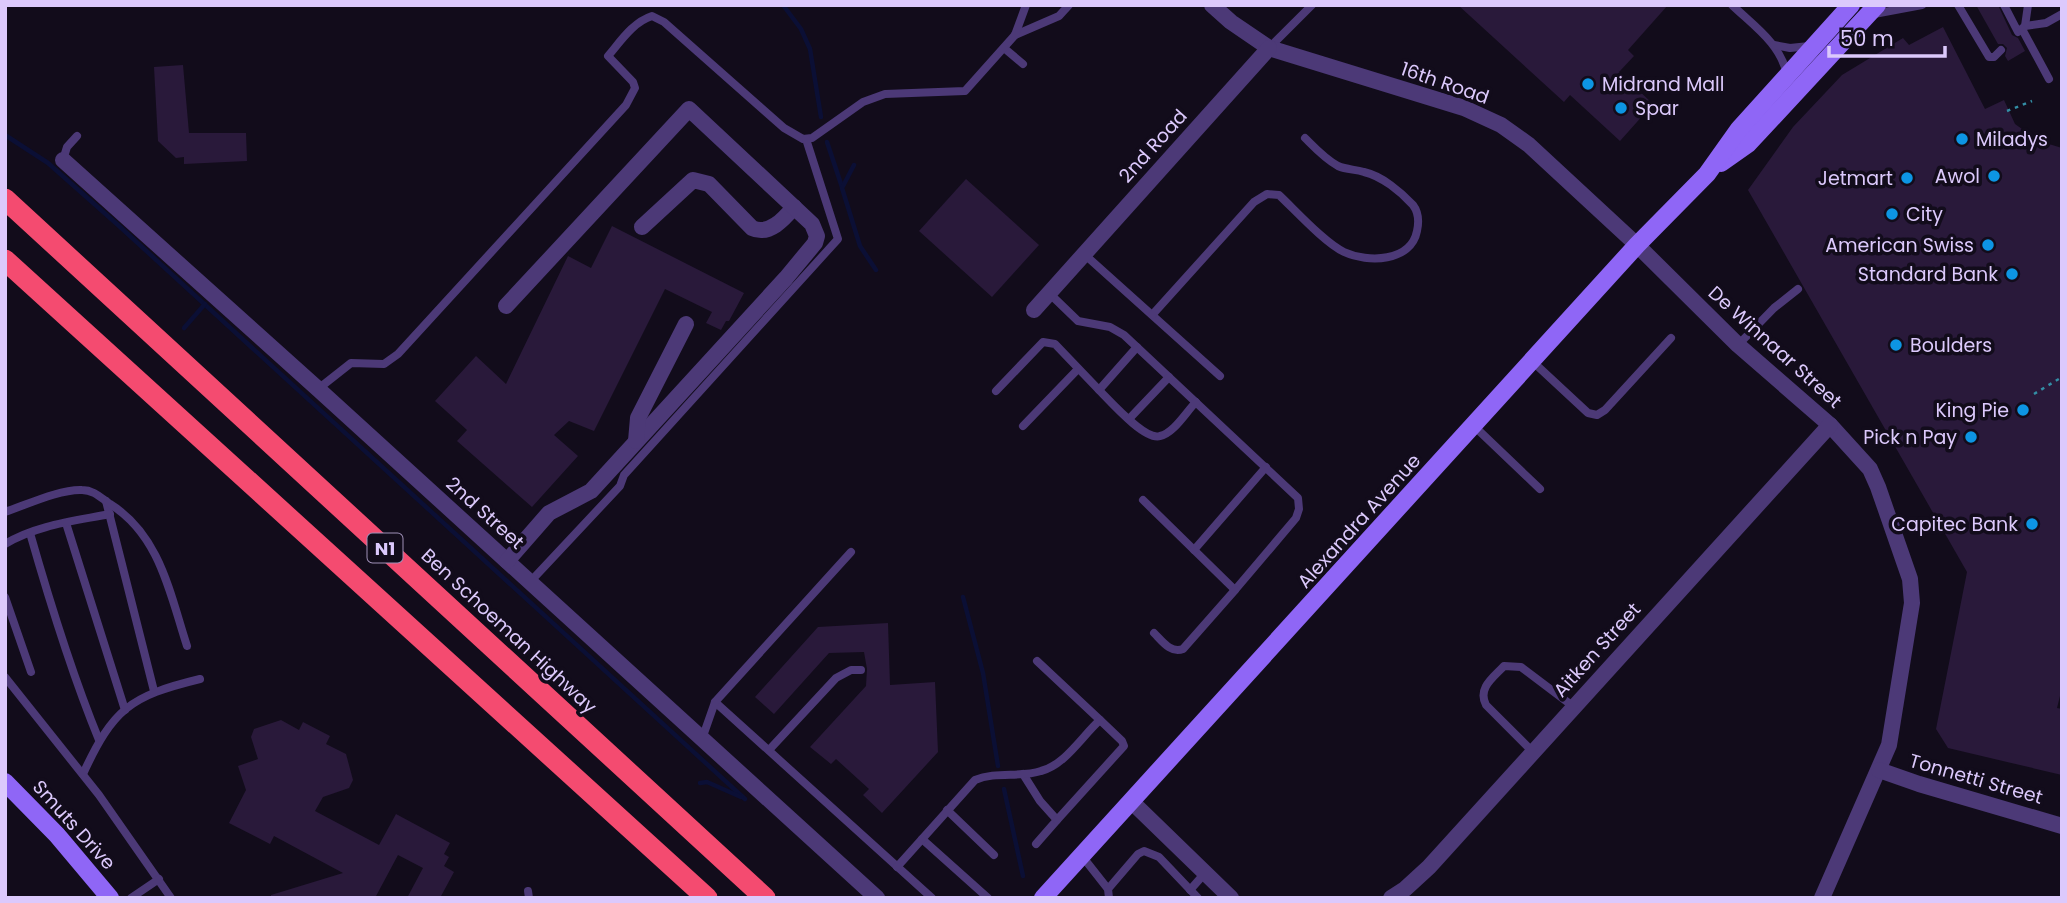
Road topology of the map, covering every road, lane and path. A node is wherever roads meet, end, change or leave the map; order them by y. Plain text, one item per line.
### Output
1 (1026, 5) edge
2 (1069, 5) edge
3 (1212, 5) edge
4 (1732, 5) edge
5 (1851, 5) edge
6 (1922, 5) edge
7 (1958, 5) edge
8 (2004, 5) edge
9 (2028, 5) edge
10 (1308, 7) edge
11 (1873, 10) edge
12 (2062, 14) edge
13 (2020, 31) junction
14 (1015, 35) junction
15 (1774, 45) junction
16 (1815, 45) junction
17 (1004, 48) junction
18 (1269, 48) junction
19 (2001, 50) dead end
20 (1023, 64) dead end
21 (1787, 76) junction
22 (2049, 79) dead end
23 (2032, 101) dead end
24 (2007, 111) dead end
25 (77, 136) dead end
26 (1305, 138) dead end
27 (806, 139) junction
28 (63, 160) joint
29 (1707, 174) junction
30 (5, 199) edge
31 (794, 207) junction
32 (642, 227) dead end
33 (1637, 245) junction
34 (1084, 254) junction
35 (5, 260) edge
36 (1798, 289) dead end
37 (1049, 293) junction
38 (506, 306) dead end
39 (1034, 310) dead end
40 (1153, 314) junction
41 (686, 324) dead end
42 (1671, 338) dead end
43 (1738, 345) junction
44 (1136, 347) junction
45 (1532, 361) junction
46 (1078, 369) junction
47 (1220, 376) dead end
48 (1169, 377) junction
49 (2062, 377) edge
50 (318, 389) junction
51 (1099, 390) junction
52 (996, 391) dead end
53 (2034, 394) dead end
54 (1196, 402) junction
55 (1129, 419) junction
56 (1830, 425) junction
57 (1023, 426) dead end
58 (1473, 426) junction
59 (636, 441) junction
60 (1266, 467) junction
61 (1540, 489) dead end
62 (1143, 500) dead end
63 (106, 501) junction
64 (5, 512) edge
65 (110, 514) junction
66 (66, 523) junction
67 (30, 533) junction
68 (5, 544) edge
69 (1194, 550) junction
70 (851, 552) dead end
71 (507, 561) junction
72 (530, 582) junction
73 (1235, 590) junction
74 (5, 597) edge
75 (1154, 632) dead end
76 (187, 646) dead end
77 (1037, 661) dead end
78 (861, 670) dead end
79 (31, 672) dead end
80 (5, 677) edge
81 (200, 678) dead end
82 (153, 691) junction
83 (715, 702) junction
84 (1574, 707) junction
85 (125, 710) junction
86 (1100, 720) junction
87 (702, 739) junction
88 (99, 740) junction
89 (769, 750) junction
90 (1532, 752) junction
91 (1879, 770) junction
92 (83, 774) junction
93 (1023, 774) junction
94 (5, 782) edge
95 (1132, 802) junction
96 (947, 810) junction
97 (1057, 820) junction
98 (2062, 826) edge
99 (922, 839) junction
100 (1036, 845) dead end
101 (994, 855) dead end
102 (1082, 856) junction
103 (897, 867) junction
104 (1205, 873) junction
105 (159, 879) junction
106 (1189, 890) junction
107 (1108, 893) edge
108 (110, 898) edge
109 (131, 898) edge
110 (171, 898) edge
111 (707, 898) edge
112 (765, 898) edge
113 (877, 898) edge
114 (932, 898) edge
115 (988, 898) edge
116 (1043, 898) edge
117 (1198, 898) edge
118 (1231, 898) edge
119 (1391, 898) edge
120 (1822, 898) edge

1 - 14 lane
2 - 14 lane
3 - 18 street, 16th Road
4 - 15 lane
5 - 16 main road, Alexandra Avenue
6 - 11 lane
7 - 19 lane
8 - 13 lane
9 - 13 lane
10 - 18 lane, 2nd Road
11 - 29 main road, Alexandra Avenue
12 - 13 lane
13 - 22 lane
14 - 17 lane
15 - 16 lane
15 - 21 lane
16 - 21 main road, Alexandra Avenue
17 - 20 lane
17 - 27 lane
18 - 33 street, 16th Road
18 - 34 street, 2nd Road
21 - 29 main road, Alexandra Avenue
23 - 24 path
25 - 28 lane
26 - 40 lane
27 - 50 lane
27 - 72 lane
28 - 50 street, 2nd Street
29 - 33 main road, Alexandra Avenue
30 - 112 highway, Ben Schoeman Highway / N1
31 - 32 street
31 - 38 street
31 - 59 street
33 - 43 street, De Winnaar Street
33 - 45 main road, Alexandra Avenue
34 - 37 street, 2nd Road
34 - 40 lane
35 - 111 highway, N1
36 - 43 lane
37 - 39 street, 2nd Road
37 - 44 lane
40 - 47 lane
41 - 59 street
42 - 45 lane
43 - 56 street, De Winnaar Street
44 - 48 lane
44 - 51 lane
45 - 58 main road, Alexandra Avenue
46 - 51 lane
46 - 52 lane
46 - 57 lane
48 - 54 lane
48 - 55 lane
49 - 53 path
50 - 71 street, 2nd Street
51 - 55 lane
54 - 55 lane
54 - 60 lane
56 - 84 street, Aitken Street
56 - 91 street, De Winnaar Street
58 - 61 lane
58 - 95 main road, Alexandra Avenue
59 - 71 street
60 - 69 lane
60 - 73 lane
62 - 69 lane
63 - 64 lane
63 - 65 lane
63 - 76 lane
65 - 66 lane
65 - 82 lane
66 - 67 lane
66 - 85 lane
67 - 68 lane
67 - 88 lane
69 - 73 lane
70 - 83 lane
71 - 72 street, 2nd Street
72 - 87 street, 2nd Street
73 - 75 lane
74 - 79 lane
77 - 86 lane
78 - 89 lane
80 - 92 lane
81 - 82 lane
82 - 85 lane
83 - 87 lane
83 - 89 lane
84 - 90 street, Aitken Street
84 - 90 lane
85 - 88 lane
86 - 93 lane
86 - 97 lane
87 - 113 street, 2nd Street
88 - 92 lane
89 - 103 lane
90 - 119 street, Aitken Street
91 - 98 street, Tonnetti Street
91 - 120 street, De Winnaar Street
92 - 105 lane
93 - 96 lane
93 - 97 lane
94 - 108 main road, Smuts Drive
95 - 102 main road, Alexandra Avenue
95 - 104 street
96 - 99 lane
96 - 101 lane
97 - 100 lane
99 - 103 lane
99 - 115 lane
102 - 107 lane
102 - 116 main road, Alexandra Avenue
103 - 114 lane
104 - 106 lane
104 - 118 street
105 - 109 lane
105 - 110 lane
106 - 107 lane
106 - 117 lane

